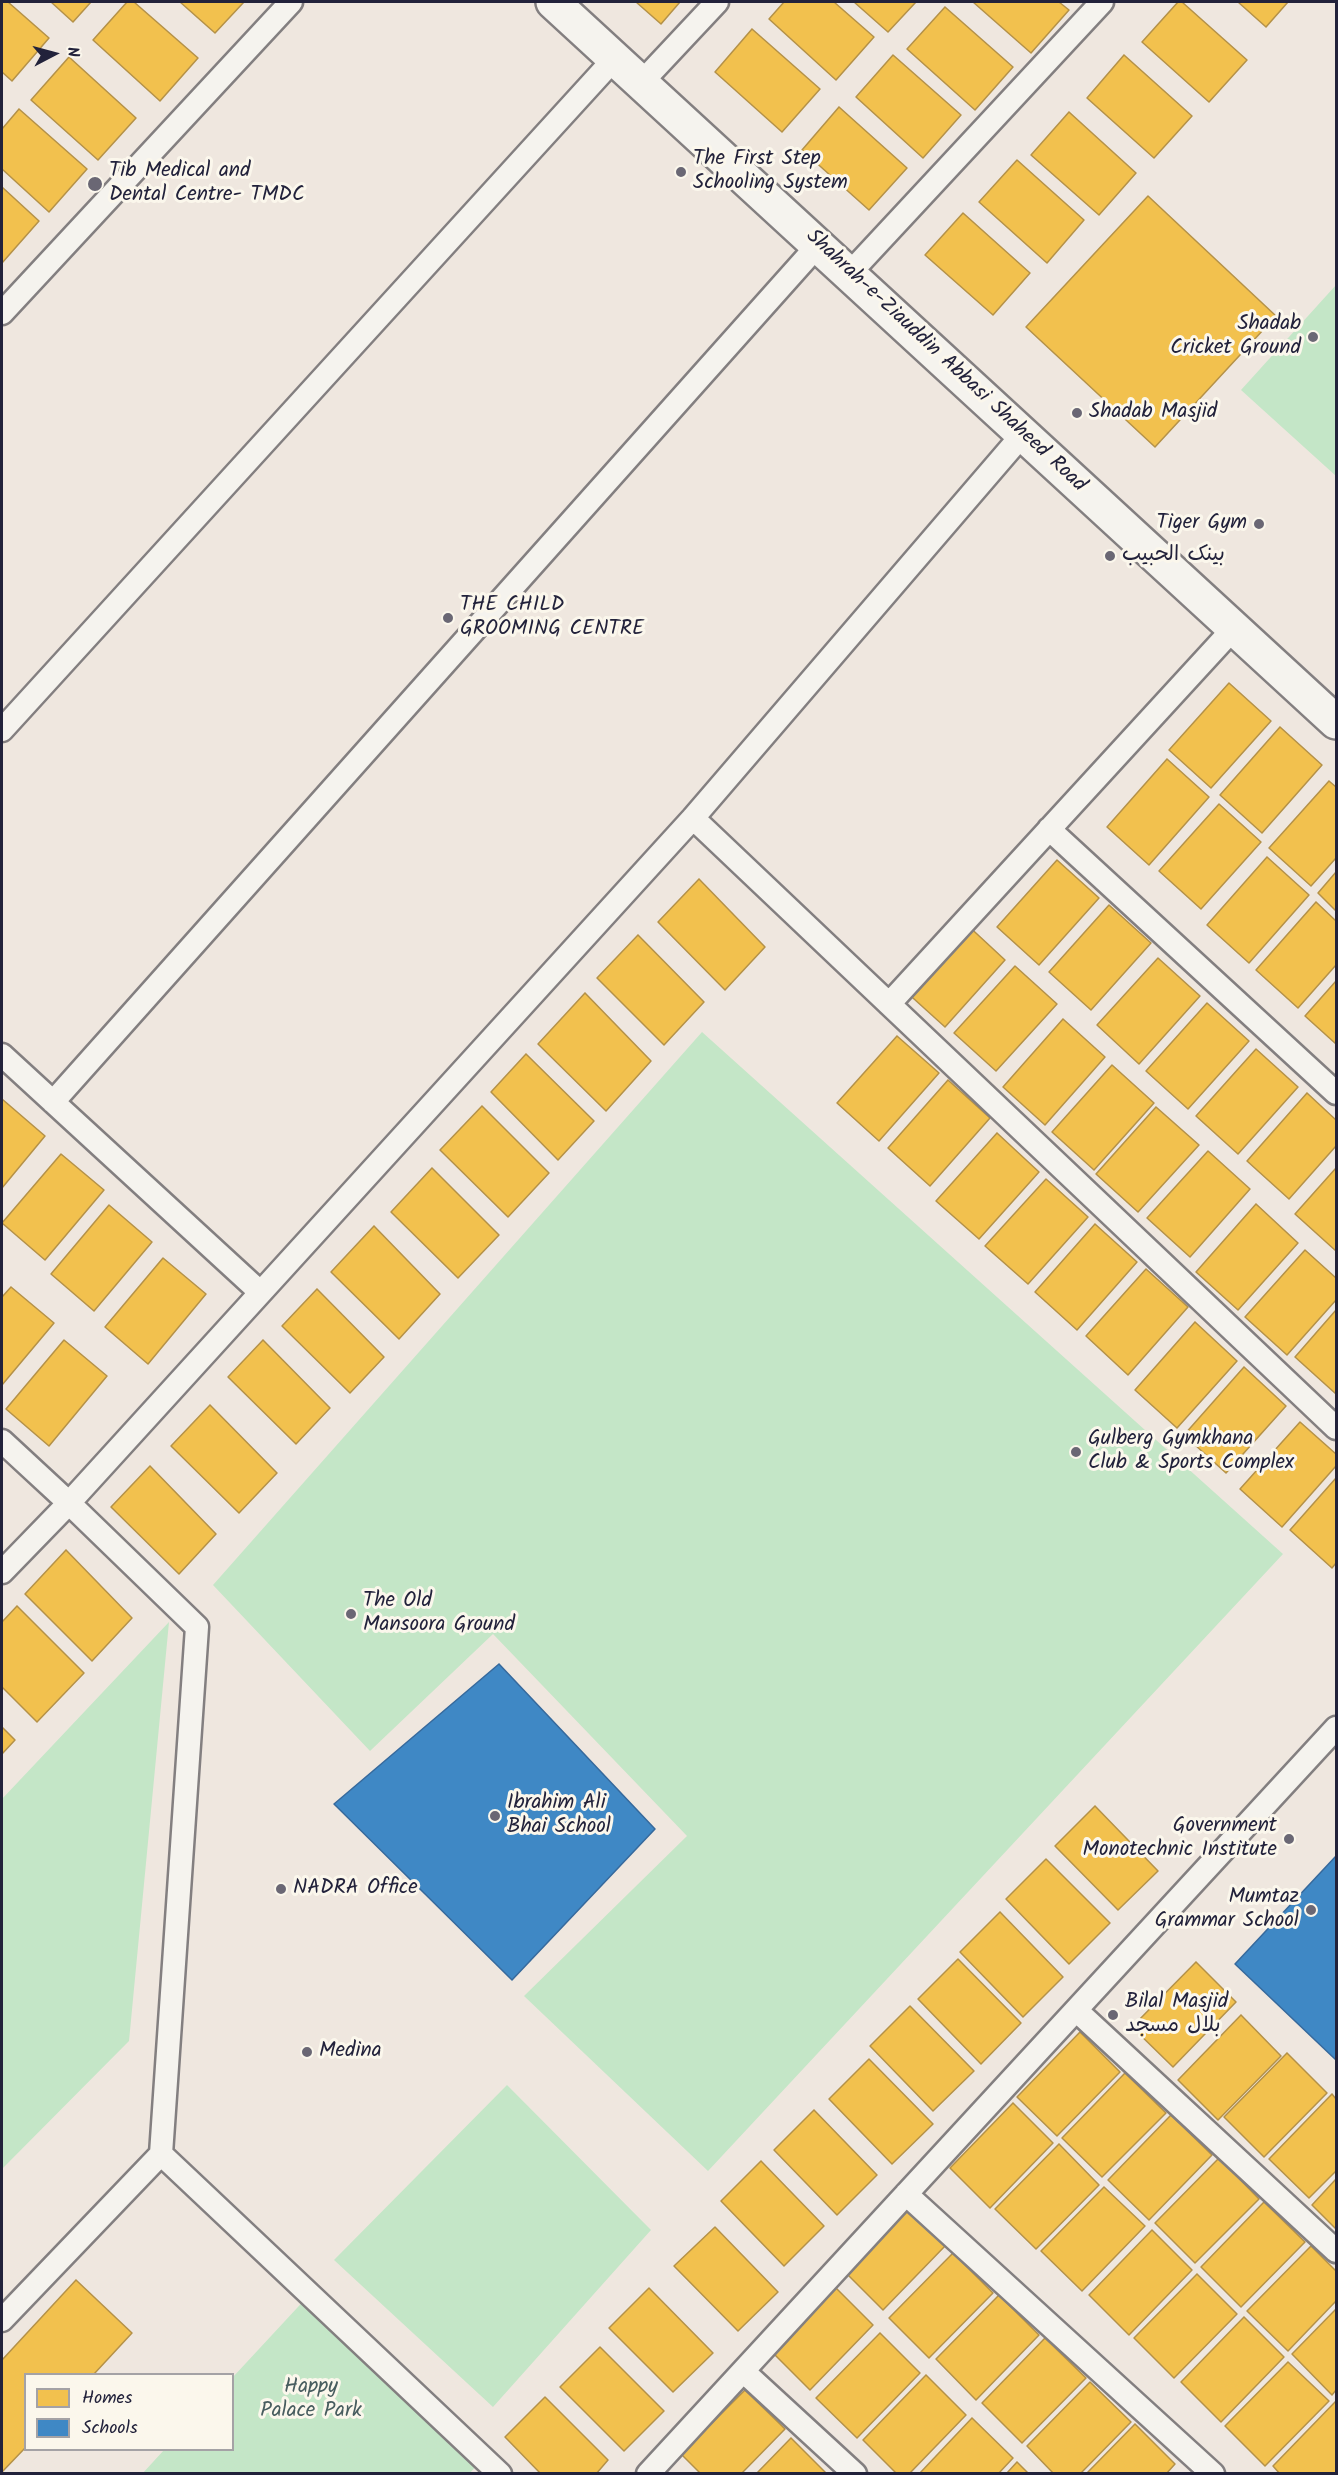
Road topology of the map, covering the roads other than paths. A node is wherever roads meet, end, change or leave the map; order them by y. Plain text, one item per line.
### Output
1 (291, 2) edge
2 (553, 2) edge
3 (717, 2) edge
4 (1102, 2) edge
5 (615, 58) junction
6 (641, 82) junction
7 (818, 245) junction
8 (849, 274) junction
9 (2, 313) edge
10 (1023, 434) junction
11 (1234, 628) junction
12 (1336, 722) edge
13 (2, 730) edge
14 (693, 818) junction
15 (1049, 829) junction
16 (889, 1004) junction
17 (2, 1055) edge
18 (1336, 1093) edge
19 (53, 1102) junction
20 (260, 1292) junction
21 (1336, 1428) edge
22 (2, 1441) edge
23 (69, 1503) junction
24 (2, 1572) edge
25 (1336, 1728) edge
26 (1076, 2010) junction
27 (161, 2154) junction
28 (906, 2194) junction
29 (1336, 2252) edge
30 (2, 2320) edge
31 (743, 2371) junction
32 (500, 2474) edge
33 (648, 2474) edge
34 (855, 2474) edge
35 (1213, 2474) edge

1 - 9 street
2 - 5 street, Shahrah-e-Ziauddin Abbasi Shaheed Road
3 - 6 street
4 - 8 street
5 - 6 street, Shahrah-e-Ziauddin Abbasi Shaheed Road
5 - 13 street
6 - 7 street, Shahrah-e-Ziauddin Abbasi Shaheed Road
7 - 8 street, Shahrah-e-Ziauddin Abbasi Shaheed Road
7 - 19 street
8 - 10 street, Shahrah-e-Ziauddin Abbasi Shaheed Road
10 - 11 street, Shahrah-e-Ziauddin Abbasi Shaheed Road
10 - 14 street
11 - 12 street, Shahrah-e-Ziauddin Abbasi Shaheed Road
11 - 15 street
14 - 16 street
14 - 20 street
15 - 16 street
15 - 18 street
16 - 21 street
17 - 19 street
19 - 20 street
20 - 23 street
22 - 23 street
23 - 24 street
23 - 27 street
25 - 26 street
26 - 28 street
26 - 29 street
27 - 30 street
27 - 32 street
28 - 31 street
28 - 35 street
31 - 33 street
31 - 34 street

